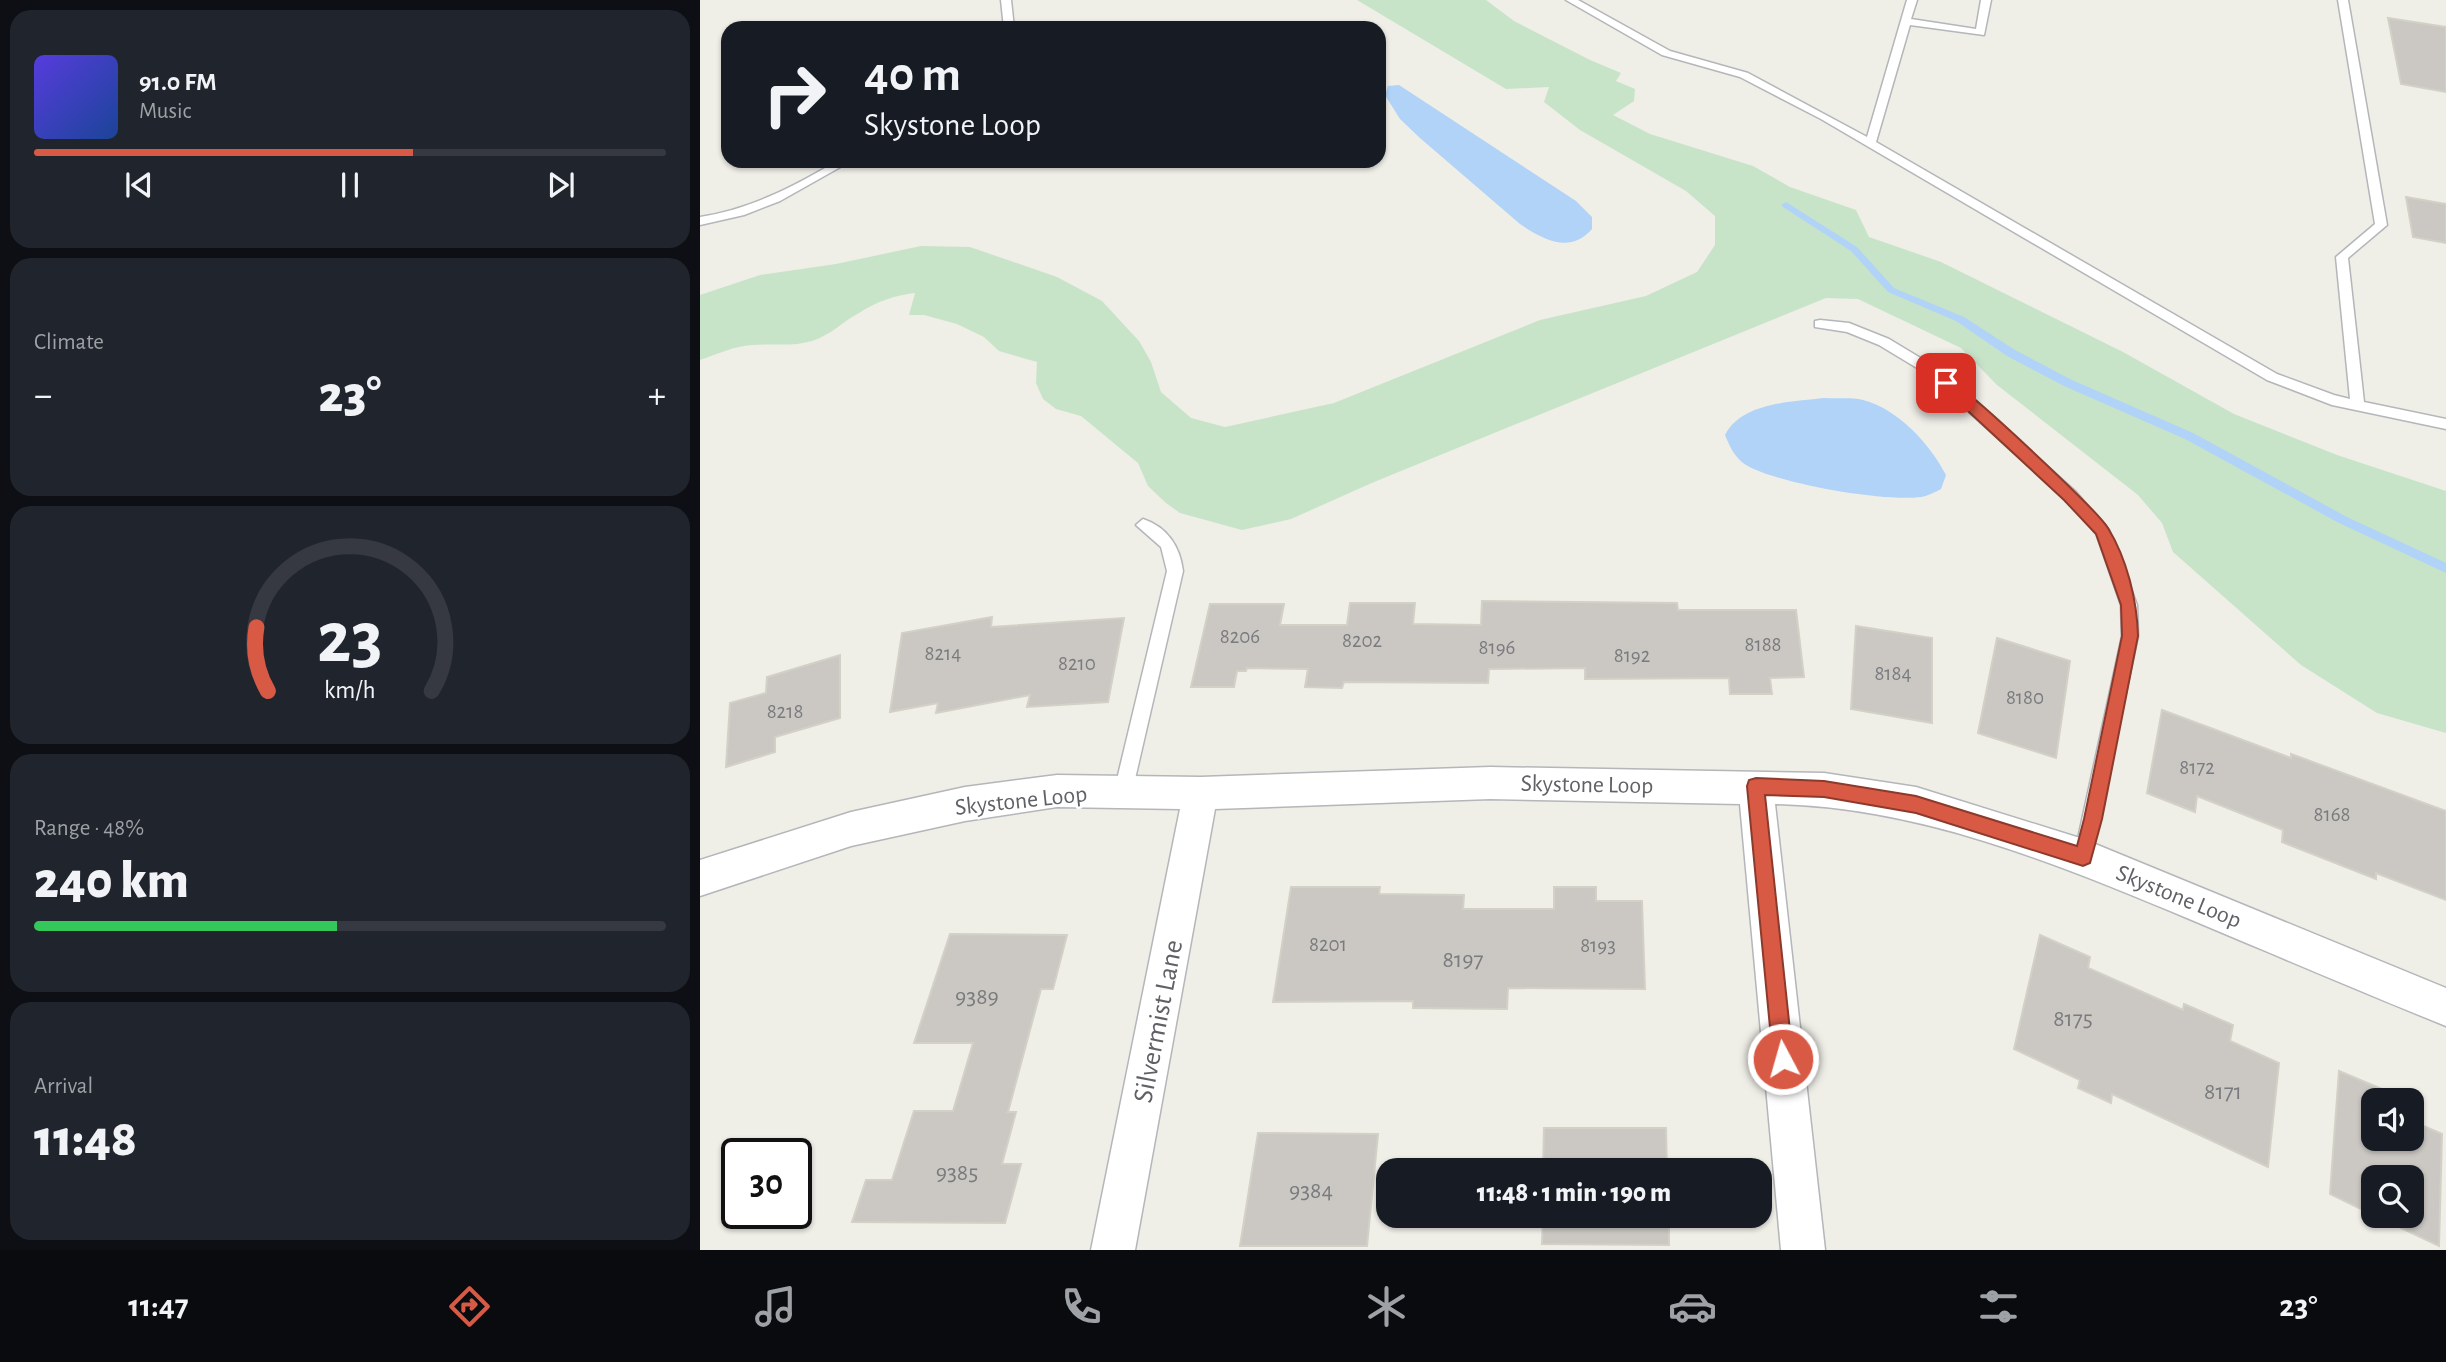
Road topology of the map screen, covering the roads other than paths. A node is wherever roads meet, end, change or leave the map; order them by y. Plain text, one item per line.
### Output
1 (1006, 0) edge
2 (1571, 0) edge
3 (1912, 0) edge
4 (1986, 0) edge
5 (2343, 0) edge
6 (1008, 21) edge
7 (1906, 21) junction
8 (1870, 144) junction
9 (833, 168) edge
10 (700, 221) edge
11 (1821, 324) dead end
12 (2358, 406) junction
13 (2446, 424) edge
14 (1143, 525) dead end
15 (1756, 786) junction
16 (1123, 792) junction
17 (1201, 793) junction
18 (2083, 857) junction
19 (700, 878) edge
20 (2446, 1007) edge
21 (1113, 1250) edge
22 (1803, 1250) edge

1 - 6 lane
2 - 8 lane
3 - 7 lane
4 - 7 lane
5 - 12 lane
7 - 8 lane
8 - 12 lane
9 - 10 lane
11 - 18 lane
12 - 13 lane
14 - 16 lane
15 - 17 street, Skystone Loop
15 - 18 street, Skystone Loop
15 - 22 street
16 - 17 street, Skystone Loop
16 - 19 street, Skystone Loop
17 - 21 street, Silvermist Lane
18 - 20 street, Skystone Loop

